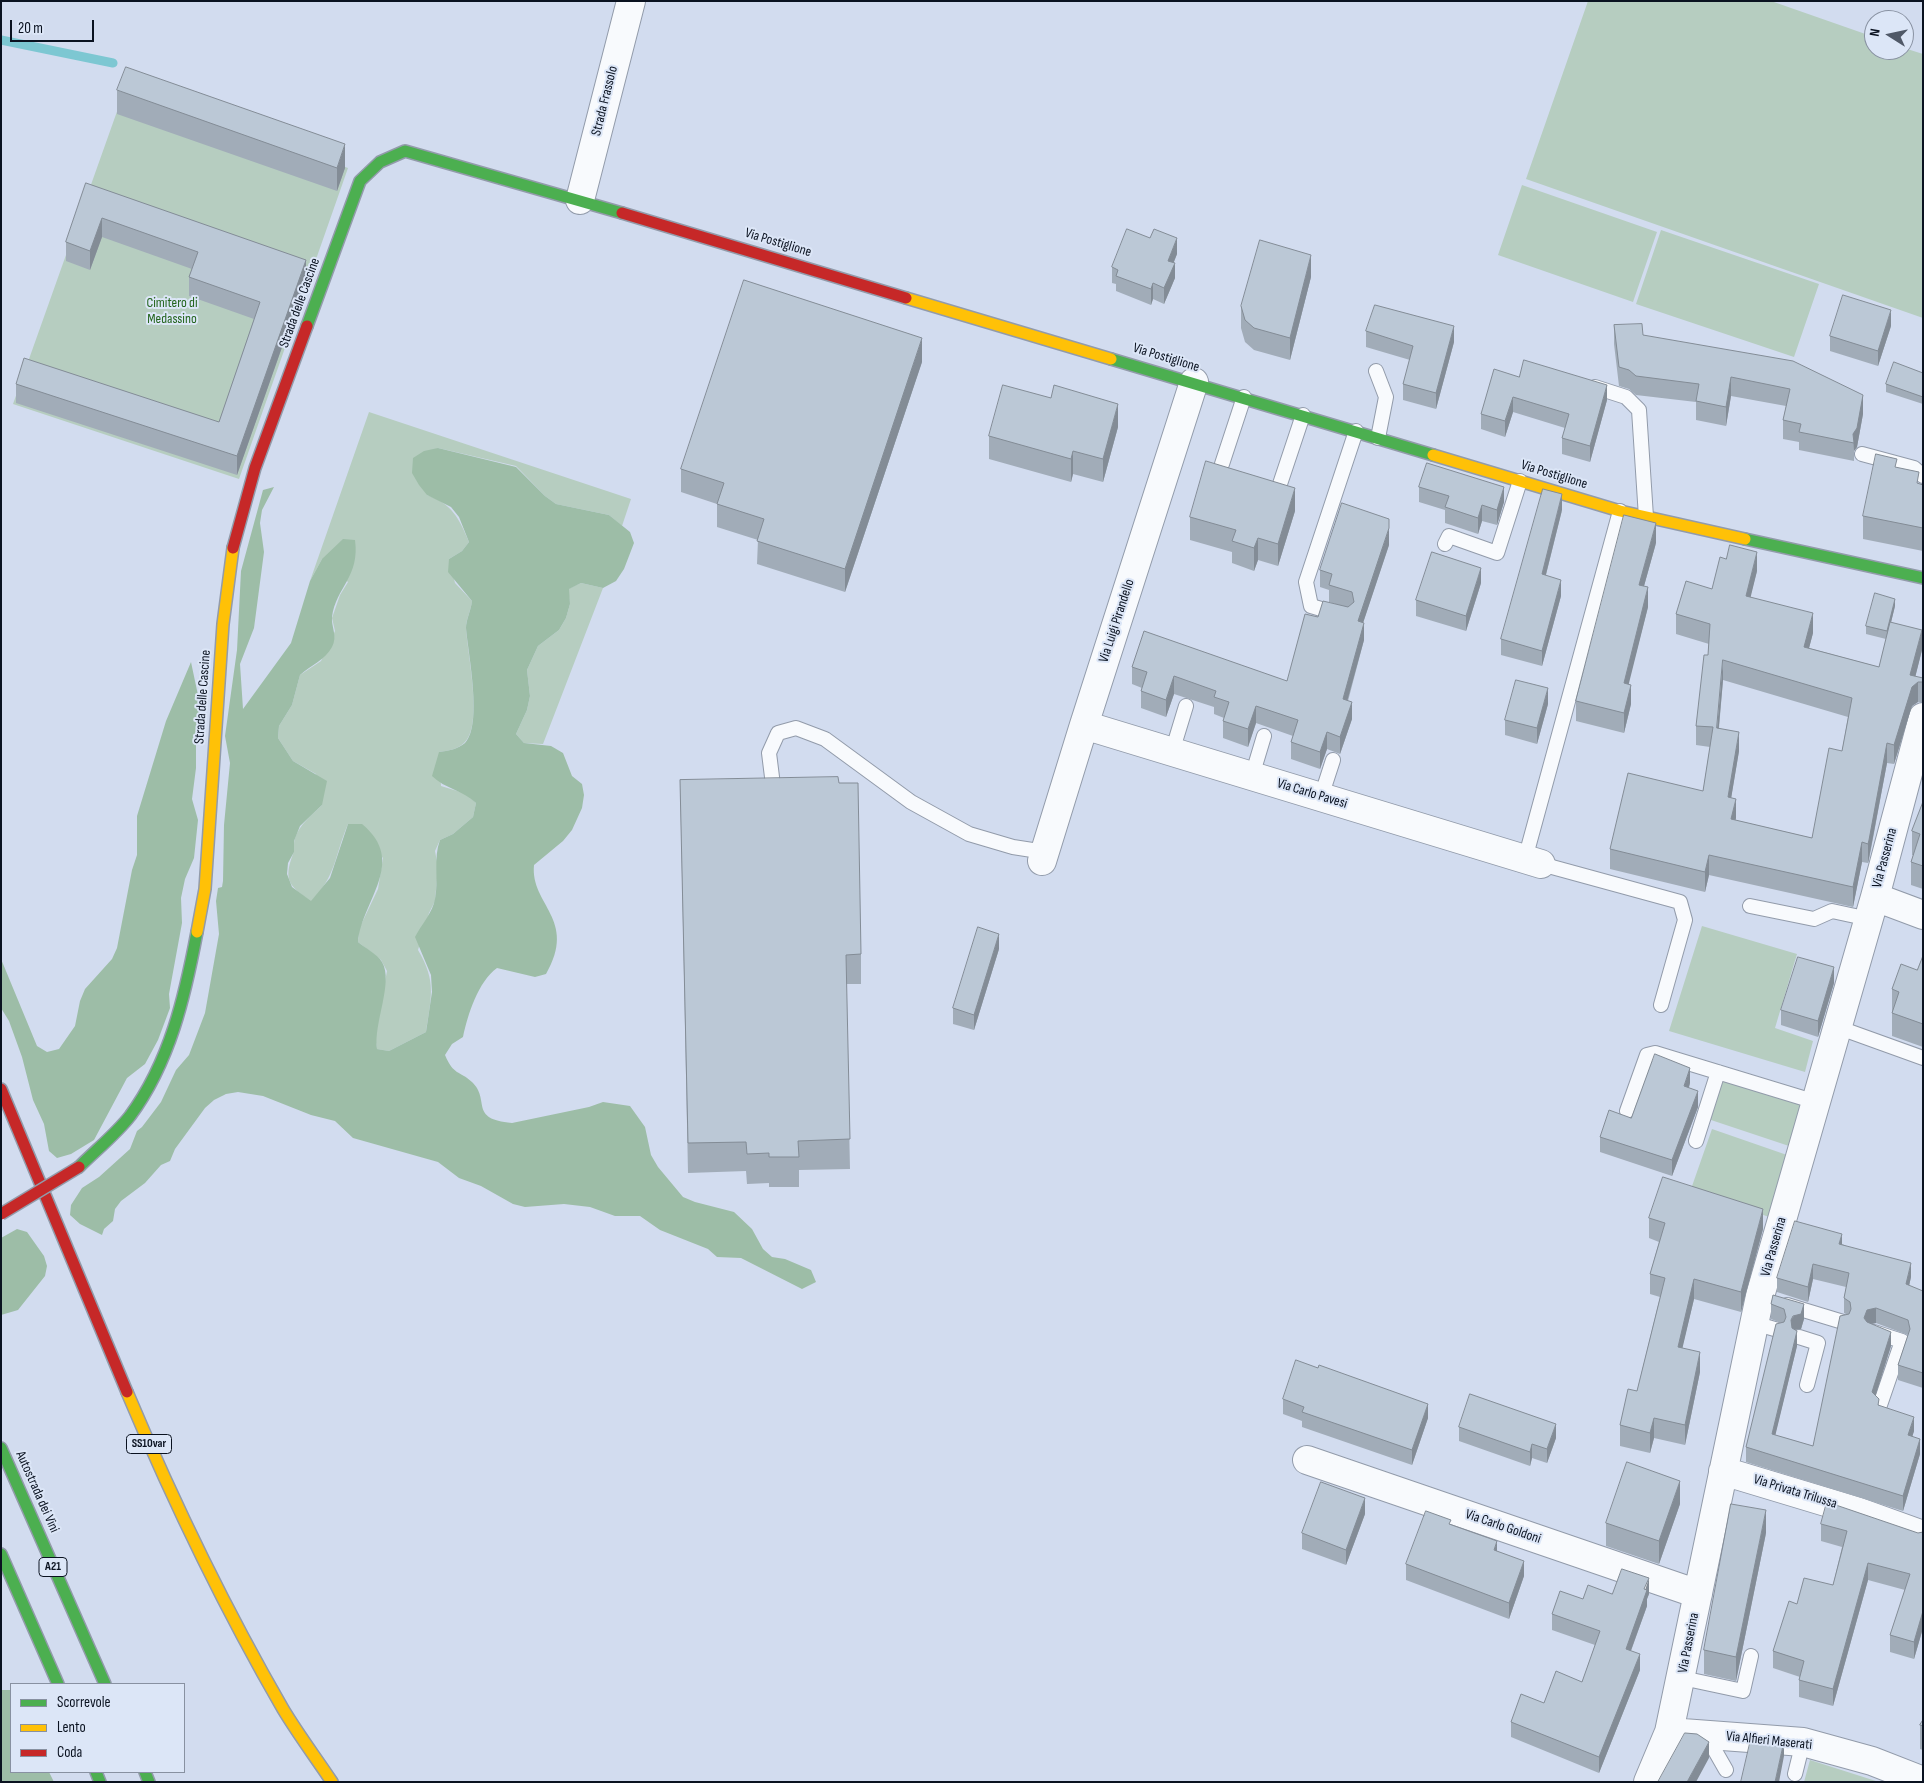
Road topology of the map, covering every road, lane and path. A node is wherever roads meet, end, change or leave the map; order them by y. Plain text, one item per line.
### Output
1 (630, 1) edge
2 (405, 151) joint
3 (580, 200) junction
4 (1376, 371) dead end
5 (1194, 382) junction
6 (1594, 387) edge
7 (1244, 397) junction
8 (1303, 415) junction
9 (1356, 431) junction
10 (1378, 438) junction
11 (1862, 454) dead end
12 (1222, 464) edge
13 (1923, 476) edge
14 (1520, 481) junction
15 (1280, 484) edge
16 (1620, 511) junction
17 (1646, 516) junction
18 (1445, 544) dead end
19 (1923, 578) edge
20 (1346, 616) edge
21 (1186, 706) dead end
22 (1923, 717) edge
23 (1084, 725) junction
24 (1264, 736) dead end
25 (1172, 752) junction
26 (1333, 760) dead end
27 (1915, 775) edge
28 (1252, 776) junction
29 (774, 793) edge
30 (1322, 797) junction
31 (1044, 856) joint
32 (1533, 861) junction
33 (1750, 906) dead end
34 (1872, 908) junction
35 (1923, 915) edge
36 (1661, 1004) dead end
37 (1837, 1027) junction
38 (1923, 1058) edge
39 (1718, 1072) junction
40 (1, 1089) edge
41 (1816, 1102) junction
42 (1627, 1111) dead end
43 (1696, 1142) dead end
44 (1, 1214) edge
45 (1760, 1296) junction
46 (1844, 1322) edge
47 (1873, 1332) edge
48 (1799, 1337) edge
49 (1807, 1386) dead end
50 (1880, 1405) edge
51 (1, 1448) edge
52 (1307, 1460) dead end
53 (1724, 1471) junction
54 (1923, 1535) edge
55 (1, 1554) edge
56 (1698, 1594) junction
57 (1751, 1656) dead end
58 (1682, 1678) junction
59 (58, 1683) edge
60 (105, 1683) edge
61 (1669, 1732) junction
62 (1706, 1735) junction
63 (1803, 1742) junction
64 (1726, 1770) dead end
65 (1795, 1774) dead end
66 (1923, 1781) edge
67 (332, 1782) edge
68 (1648, 1782) edge

1 - 3 street, Strada Frassolo
2 - 3 main road, Via Postiglione
2 - 44 main road, Strada delle Cascine, bridge
3 - 5 main road, Via Postiglione
4 - 10 lane
5 - 7 main road, Via Postiglione
5 - 23 street, Via Luigi Pirandello
6 - 17 lane
7 - 8 main road, Via Postiglione
7 - 12 lane
8 - 9 main road, Via Postiglione
8 - 15 lane
9 - 10 main road, Via Postiglione
9 - 20 lane
10 - 14 main road, Via Postiglione
11 - 13 lane
14 - 16 main road, Via Postiglione
14 - 18 lane
16 - 17 main road, Via Postiglione
16 - 32 lane
17 - 19 main road, Via Postiglione
21 - 25 lane
22 - 27 street, Via Passerina
23 - 25 street, Via Carlo Pavesi
23 - 31 street, Via Luigi Pirandello
24 - 28 lane
25 - 28 street, Via Carlo Pavesi
26 - 30 lane
27 - 34 street, Via Passerina
28 - 30 street, Via Carlo Pavesi
29 - 31 lane
30 - 32 street, Via Carlo Pavesi
32 - 36 lane
33 - 34 lane
34 - 35 street
34 - 37 street, Via Passerina
37 - 38 lane
37 - 41 street, Via Passerina
39 - 41 lane
39 - 42 lane
39 - 43 lane
40 - 67 main road, SS10var
41 - 45 street, Via Passerina
45 - 46 lane
45 - 53 street, Via Passerina
47 - 50 lane
48 - 49 lane
51 - 60 main road, Autostrada dei Vini / A21
52 - 56 street, Via Carlo Goldoni
53 - 54 street, Via Privata Trilussa
53 - 56 street, Via Passerina
55 - 59 main road
56 - 58 street, Via Passerina
57 - 58 lane
58 - 61 street, Via Passerina
61 - 62 street, Via Alfieri Maserati
61 - 68 street, Via Passerina
62 - 63 street, Via Alfieri Maserati
62 - 64 lane
63 - 65 lane
63 - 66 street, Via Alfieri Maserati

